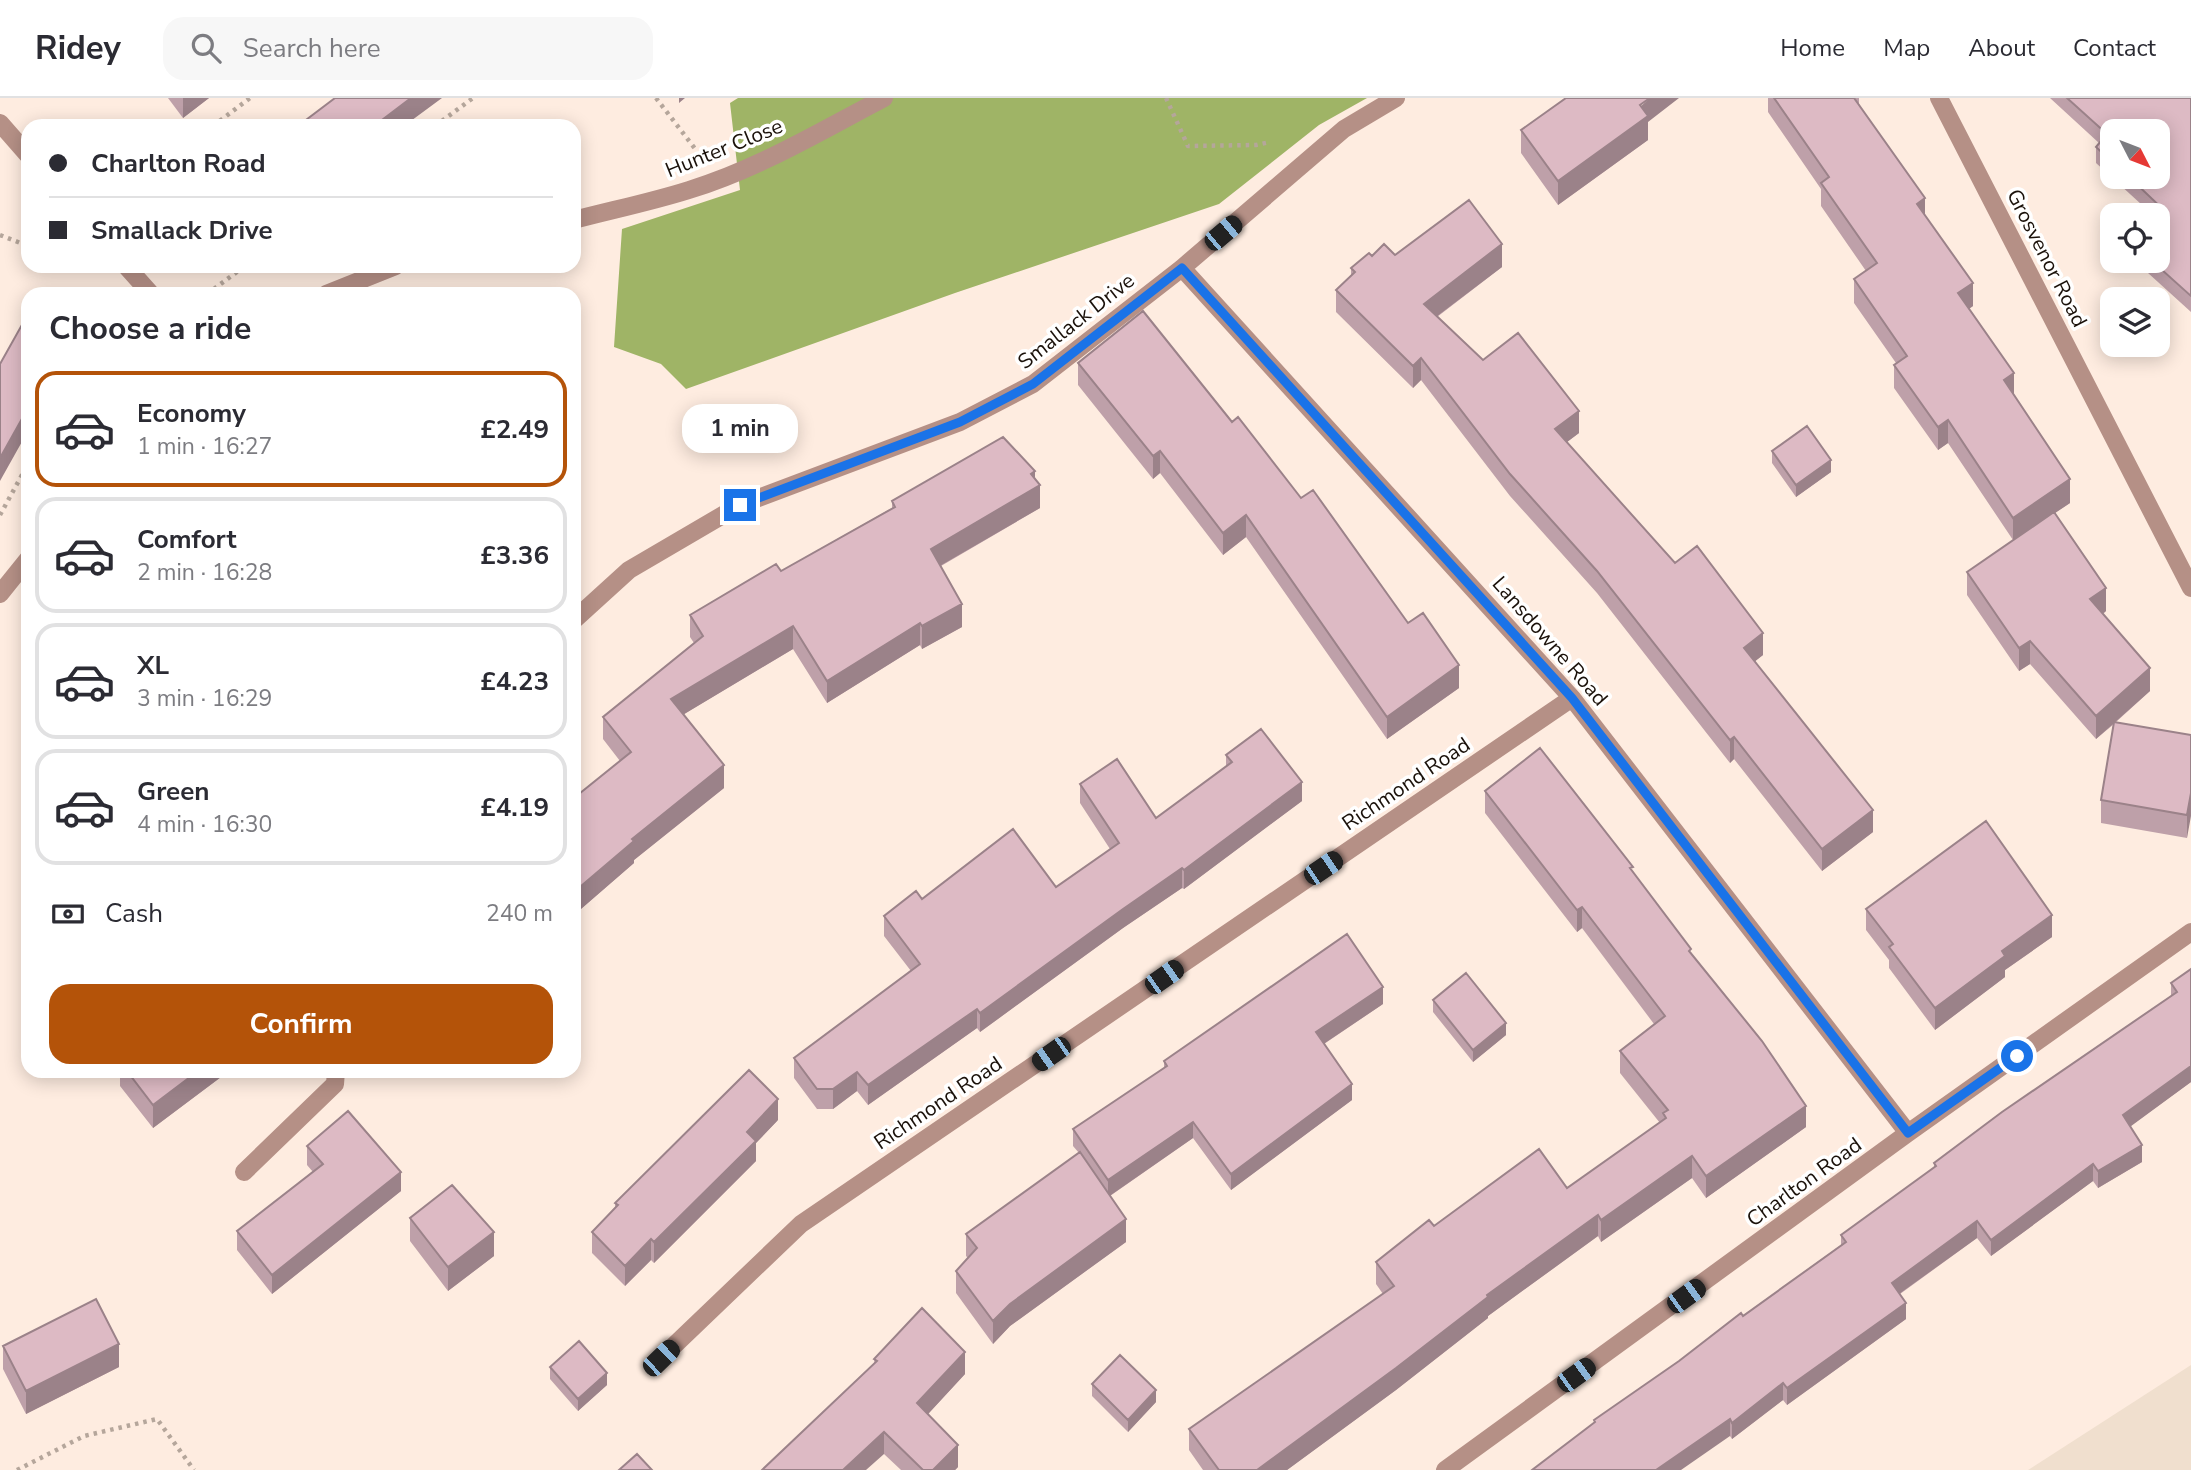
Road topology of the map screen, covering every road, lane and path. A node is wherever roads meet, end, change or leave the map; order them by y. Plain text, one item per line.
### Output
1 (250, 98) edge
2 (473, 98) edge
3 (656, 98) edge
4 (884, 98) edge
5 (1166, 98) edge
6 (1396, 98) edge
7 (1939, 98) edge
8 (222, 119) edge
9 (444, 119) edge
10 (0, 123) edge
11 (1281, 140) dead end
12 (21, 147) edge
13 (718, 179) junction
14 (581, 218) edge
15 (0, 235) edge
16 (21, 243) edge
17 (1182, 268) junction
18 (132, 273) edge
19 (236, 273) edge
20 (378, 273) edge
21 (144, 287) edge
22 (216, 287) edge
23 (344, 287) edge
24 (21, 477) edge
25 (0, 515) edge
26 (21, 568) edge
27 (2191, 588) edge
28 (0, 594) edge
29 (581, 614) edge
30 (1572, 698) junction
31 (2191, 932) edge
32 (335, 1078) edge
33 (1908, 1133) junction
34 (244, 1172) dead end
35 (661, 1358) dead end
36 (17, 1470) edge
37 (194, 1470) edge
38 (1445, 1470) edge

1 - 8 path
2 - 9 path
3 - 13 path
4 - 13 street, Hunter Close
5 - 11 path
6 - 17 street, Smallack Drive
7 - 27 street, Grosvenor Road
10 - 12 street
13 - 14 street, Hunter Close
15 - 16 path
17 - 29 street, Smallack Drive
17 - 30 street, Lansdowne Road
18 - 21 street
19 - 22 path
20 - 23 street
24 - 25 path
26 - 28 street
30 - 33 street, Lansdowne Road
30 - 35 street, Richmond Road
31 - 33 street, Charlton Road
32 - 34 street
33 - 38 street, Charlton Road
36 - 37 path

